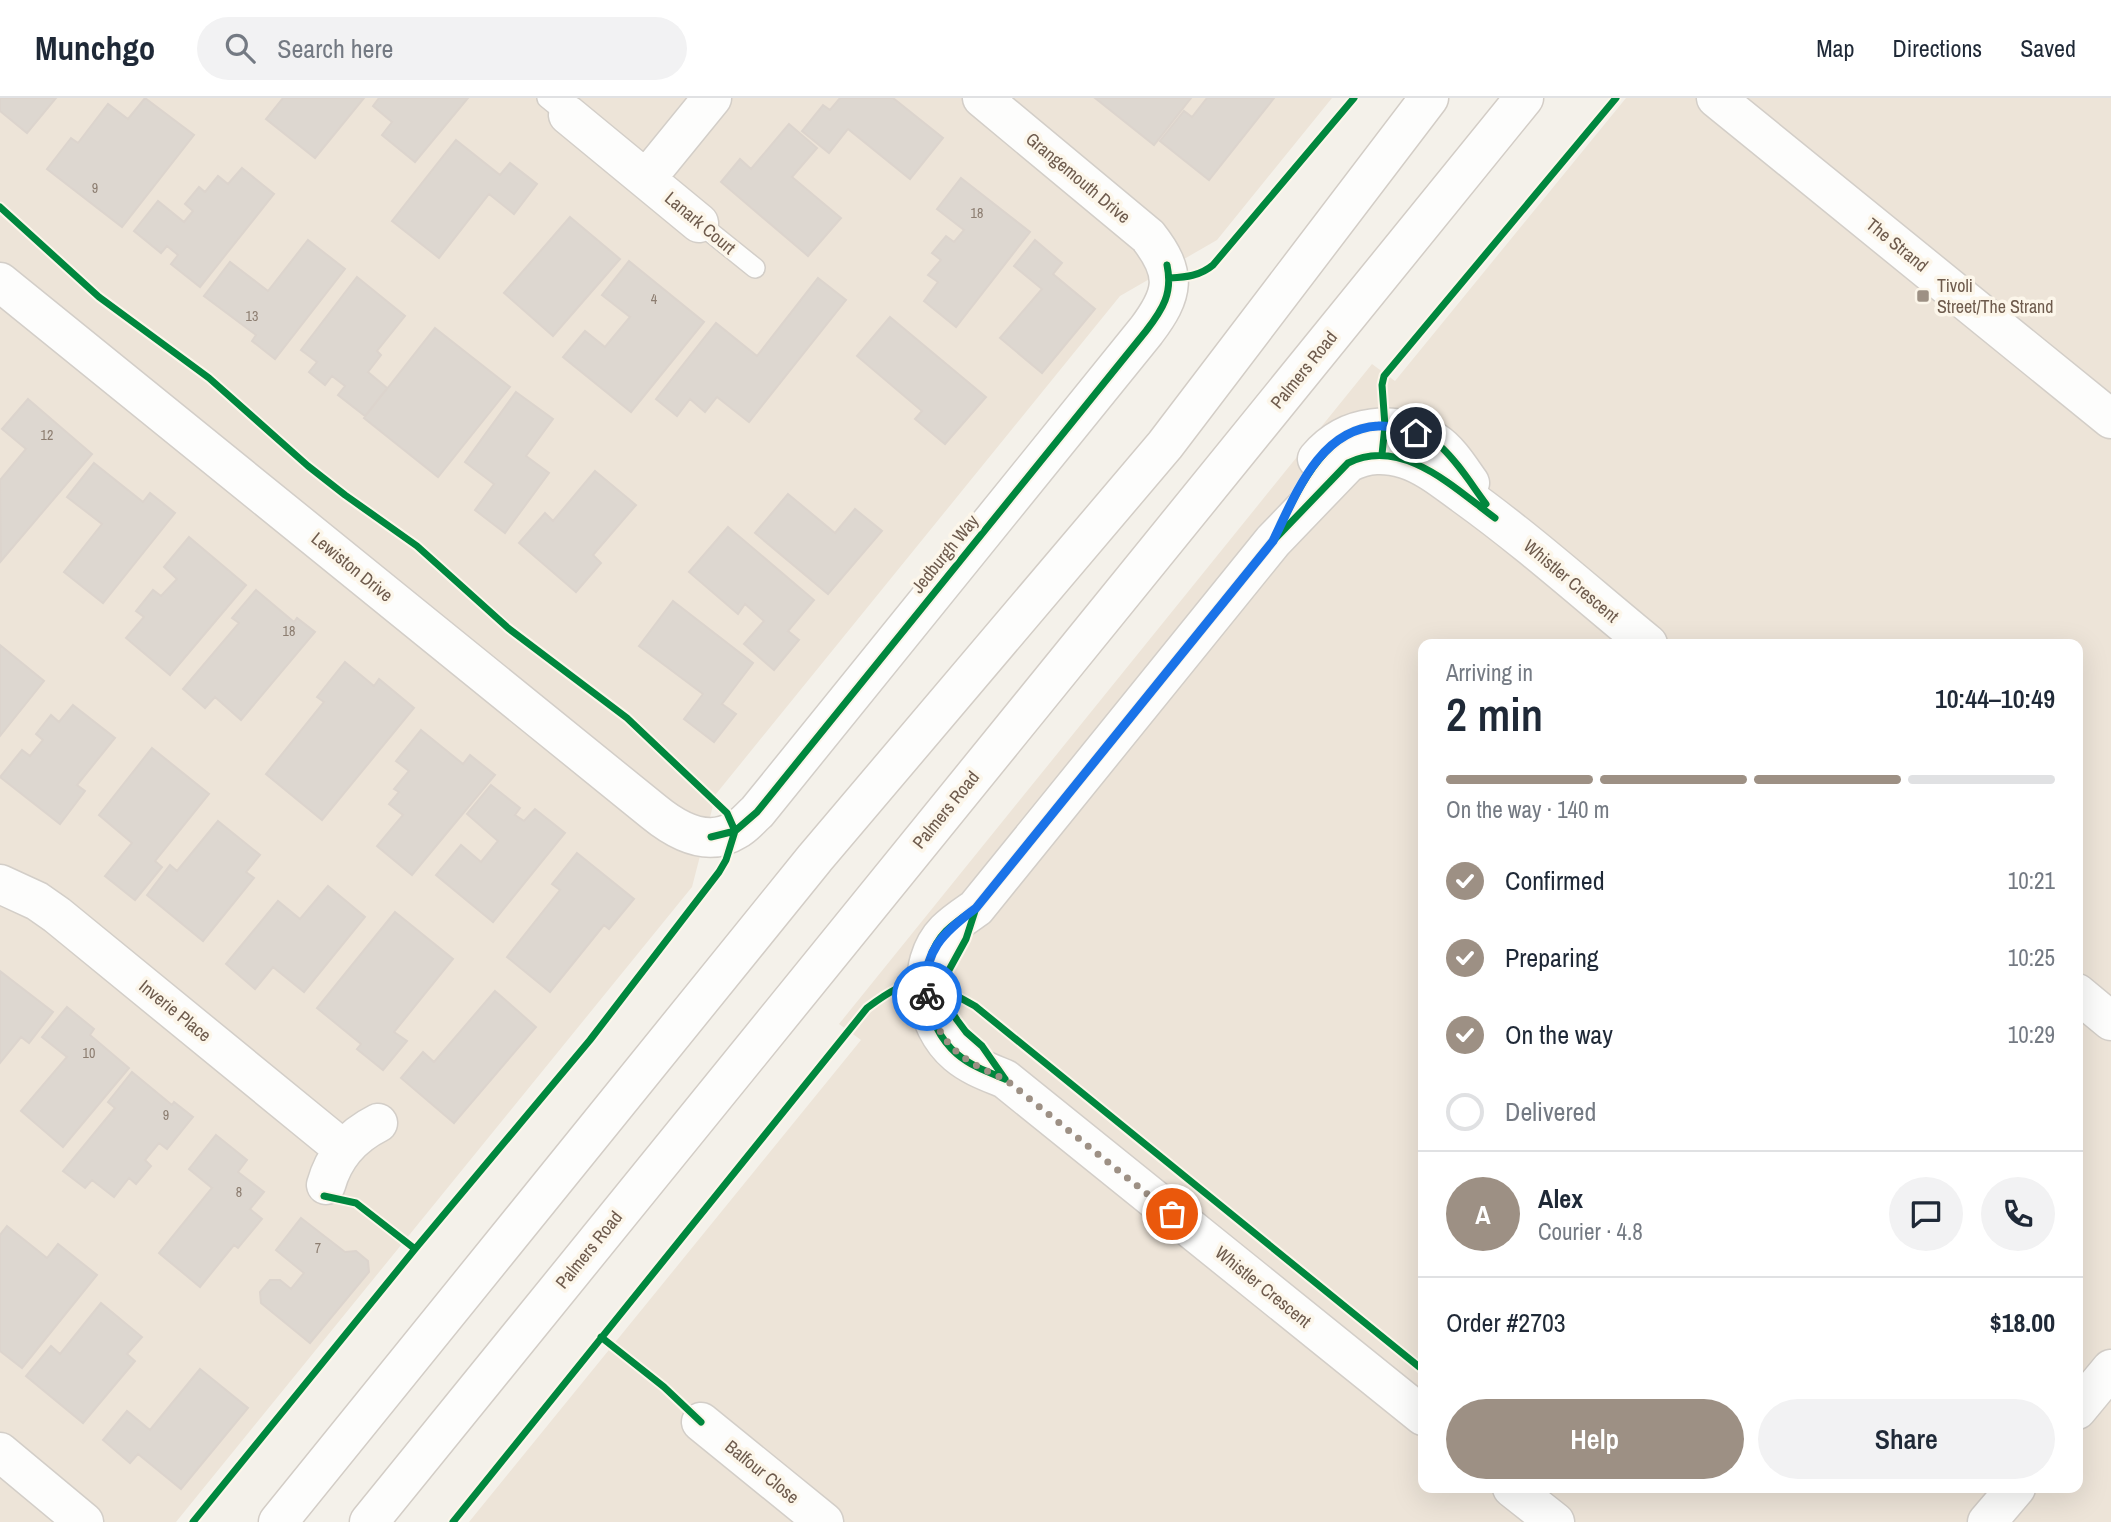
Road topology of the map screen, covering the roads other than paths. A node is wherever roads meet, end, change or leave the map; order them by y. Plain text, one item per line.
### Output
1 (712, 98) edge
2 (982, 98) edge
3 (1429, 98) edge
4 (1524, 98) edge
5 (1716, 98) edge
6 (557, 107) edge
7 (646, 178) junction
8 (699, 223) joint
9 (1167, 265) joint
10 (755, 268) dead end
11 (0, 282) edge
12 (2111, 419) edge
13 (1642, 639) edge
14 (711, 837) joint
15 (0, 884) edge
16 (2083, 998) edge
17 (2111, 1021) edge
18 (378, 1124) dead end
19 (343, 1149) junction
20 (326, 1185) dead end
21 (2111, 1369) edge
22 (2083, 1403) edge
23 (1418, 1412) edge
24 (701, 1422) dead end
25 (0, 1452) edge
26 (1518, 1493) edge
27 (2012, 1493) edge
28 (84, 1522) edge
29 (278, 1522) edge
30 (369, 1522) edge
31 (824, 1522) edge
32 (1555, 1522) edge
33 (1987, 1522) edge

1 - 7 street
2 - 9 street, Grangemouth Drive
3 - 29 street
4 - 30 street, Palmers Road
5 - 12 street, The Strand
6 - 7 street, Lanark Court
7 - 8 street, Lanark Court
8 - 10 lane, Lanark Court
9 - 14 street, Jedburgh Way
11 - 14 street, Lewiston Drive
13 - 23 street, Whistler Crescent
15 - 19 street, Inverie Place
16 - 17 street
18 - 19 street
19 - 20 street
21 - 22 street
24 - 31 street, Balfour Close
25 - 28 street
26 - 32 street
27 - 33 street

